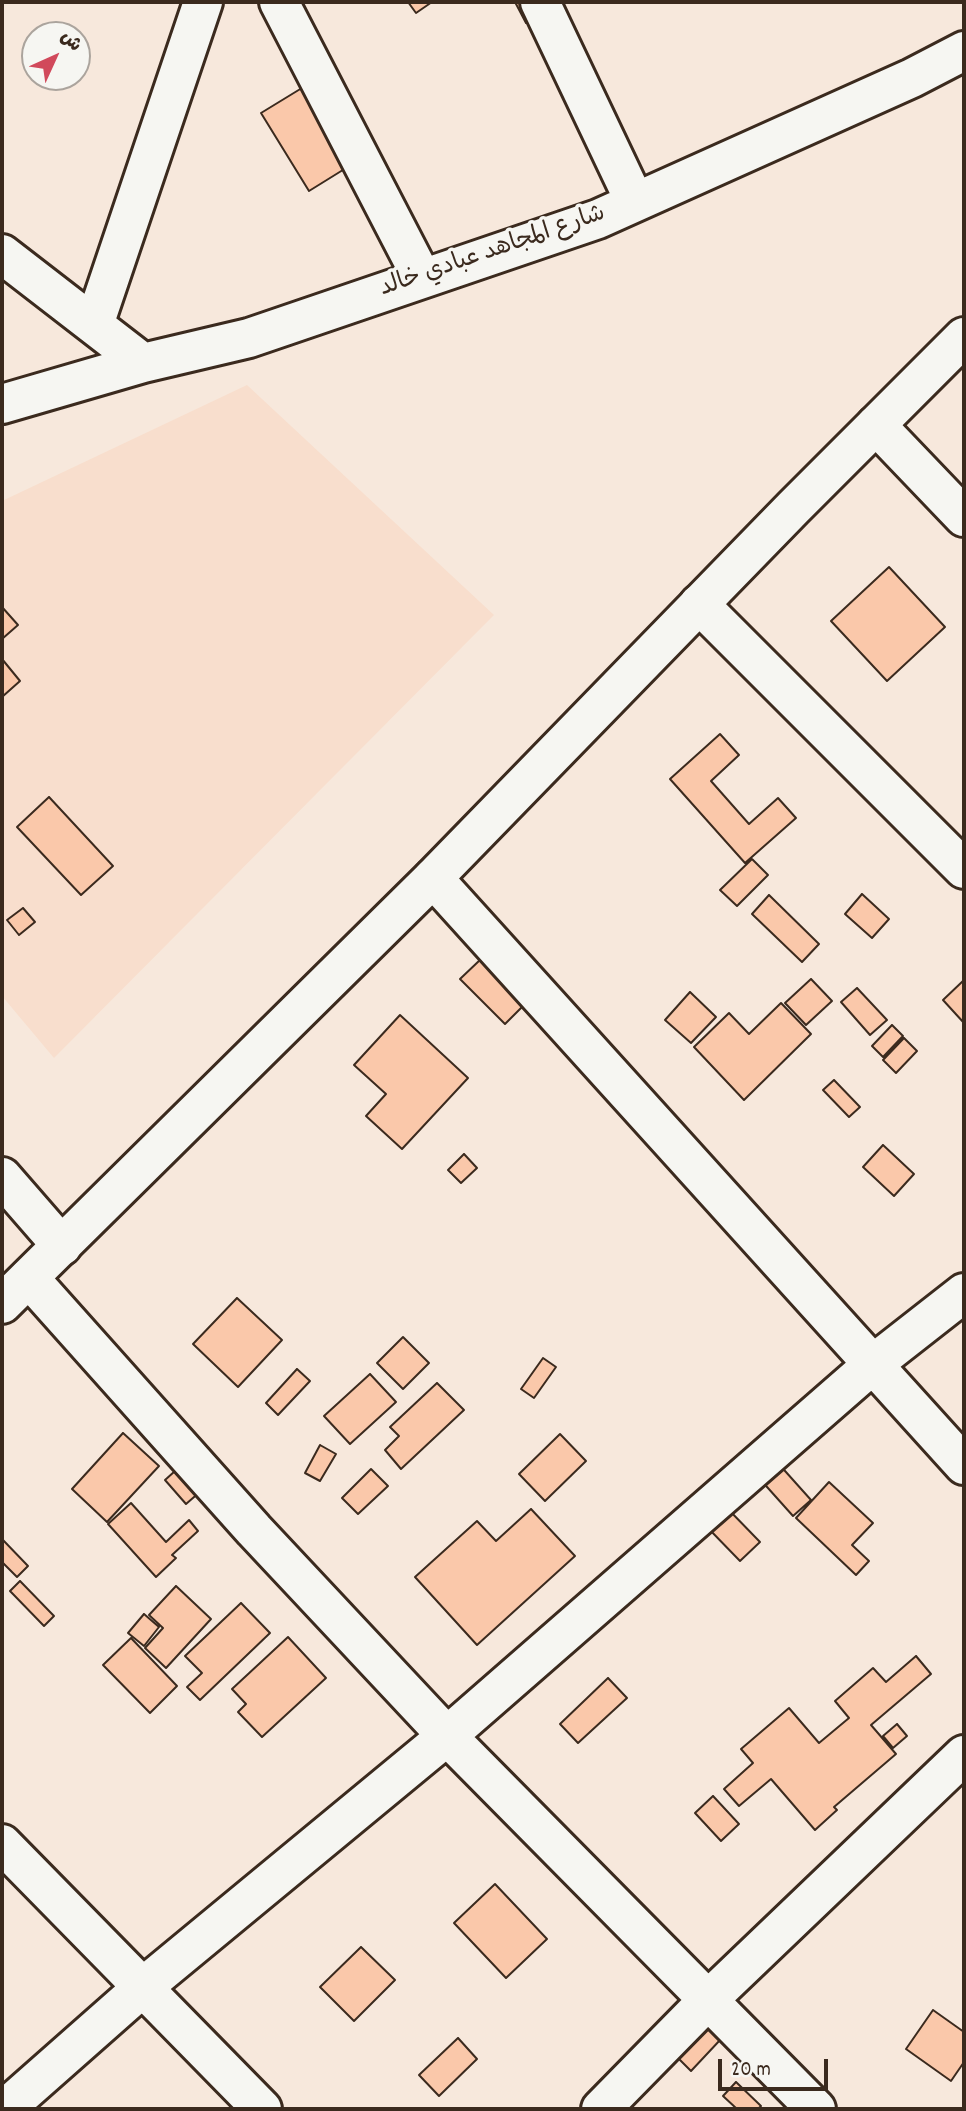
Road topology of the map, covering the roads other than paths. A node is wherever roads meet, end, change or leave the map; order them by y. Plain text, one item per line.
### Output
1 (203, 2) edge
2 (279, 2) edge
3 (540, 2) edge
4 (964, 51) edge
5 (635, 202) junction
6 (2, 254) edge
7 (422, 278) junction
8 (94, 325) junction
9 (964, 337) edge
10 (143, 363) junction
11 (2, 404) edge
12 (876, 425) junction
13 (964, 517) edge
14 (699, 604) junction
15 (964, 869) edge
16 (433, 878) junction
17 (2, 1177) edge
18 (62, 1246) junction
19 (29, 1278) junction
20 (964, 1293) edge
21 (2, 1304) edge
22 (872, 1365) junction
23 (964, 1465) edge
24 (447, 1736) junction
25 (964, 1755) edge
26 (2, 1844) edge
27 (142, 1988) junction
28 (707, 2001) junction
29 (5, 2109) edge
30 (261, 2109) edge
31 (601, 2109) edge
32 (816, 2109) edge

1 - 8 street
2 - 7 street
3 - 5 street
4 - 5 street, شارع المجاهد عبادي خالد
5 - 7 street, شارع المجاهد عبادي خالد
6 - 8 street
7 - 10 street, شارع المجاهد عبادي خالد
8 - 10 street
9 - 12 street
10 - 11 street, شارع المجاهد عبادي خالد
12 - 13 street
12 - 14 street
14 - 15 street
14 - 16 street
16 - 18 street
16 - 22 street
17 - 18 street
18 - 19 street
19 - 21 street
19 - 24 street
20 - 22 street
22 - 23 street
22 - 24 street
24 - 27 street
24 - 28 street
25 - 28 street
26 - 27 street
27 - 29 street
27 - 30 street
28 - 31 street
28 - 32 street

